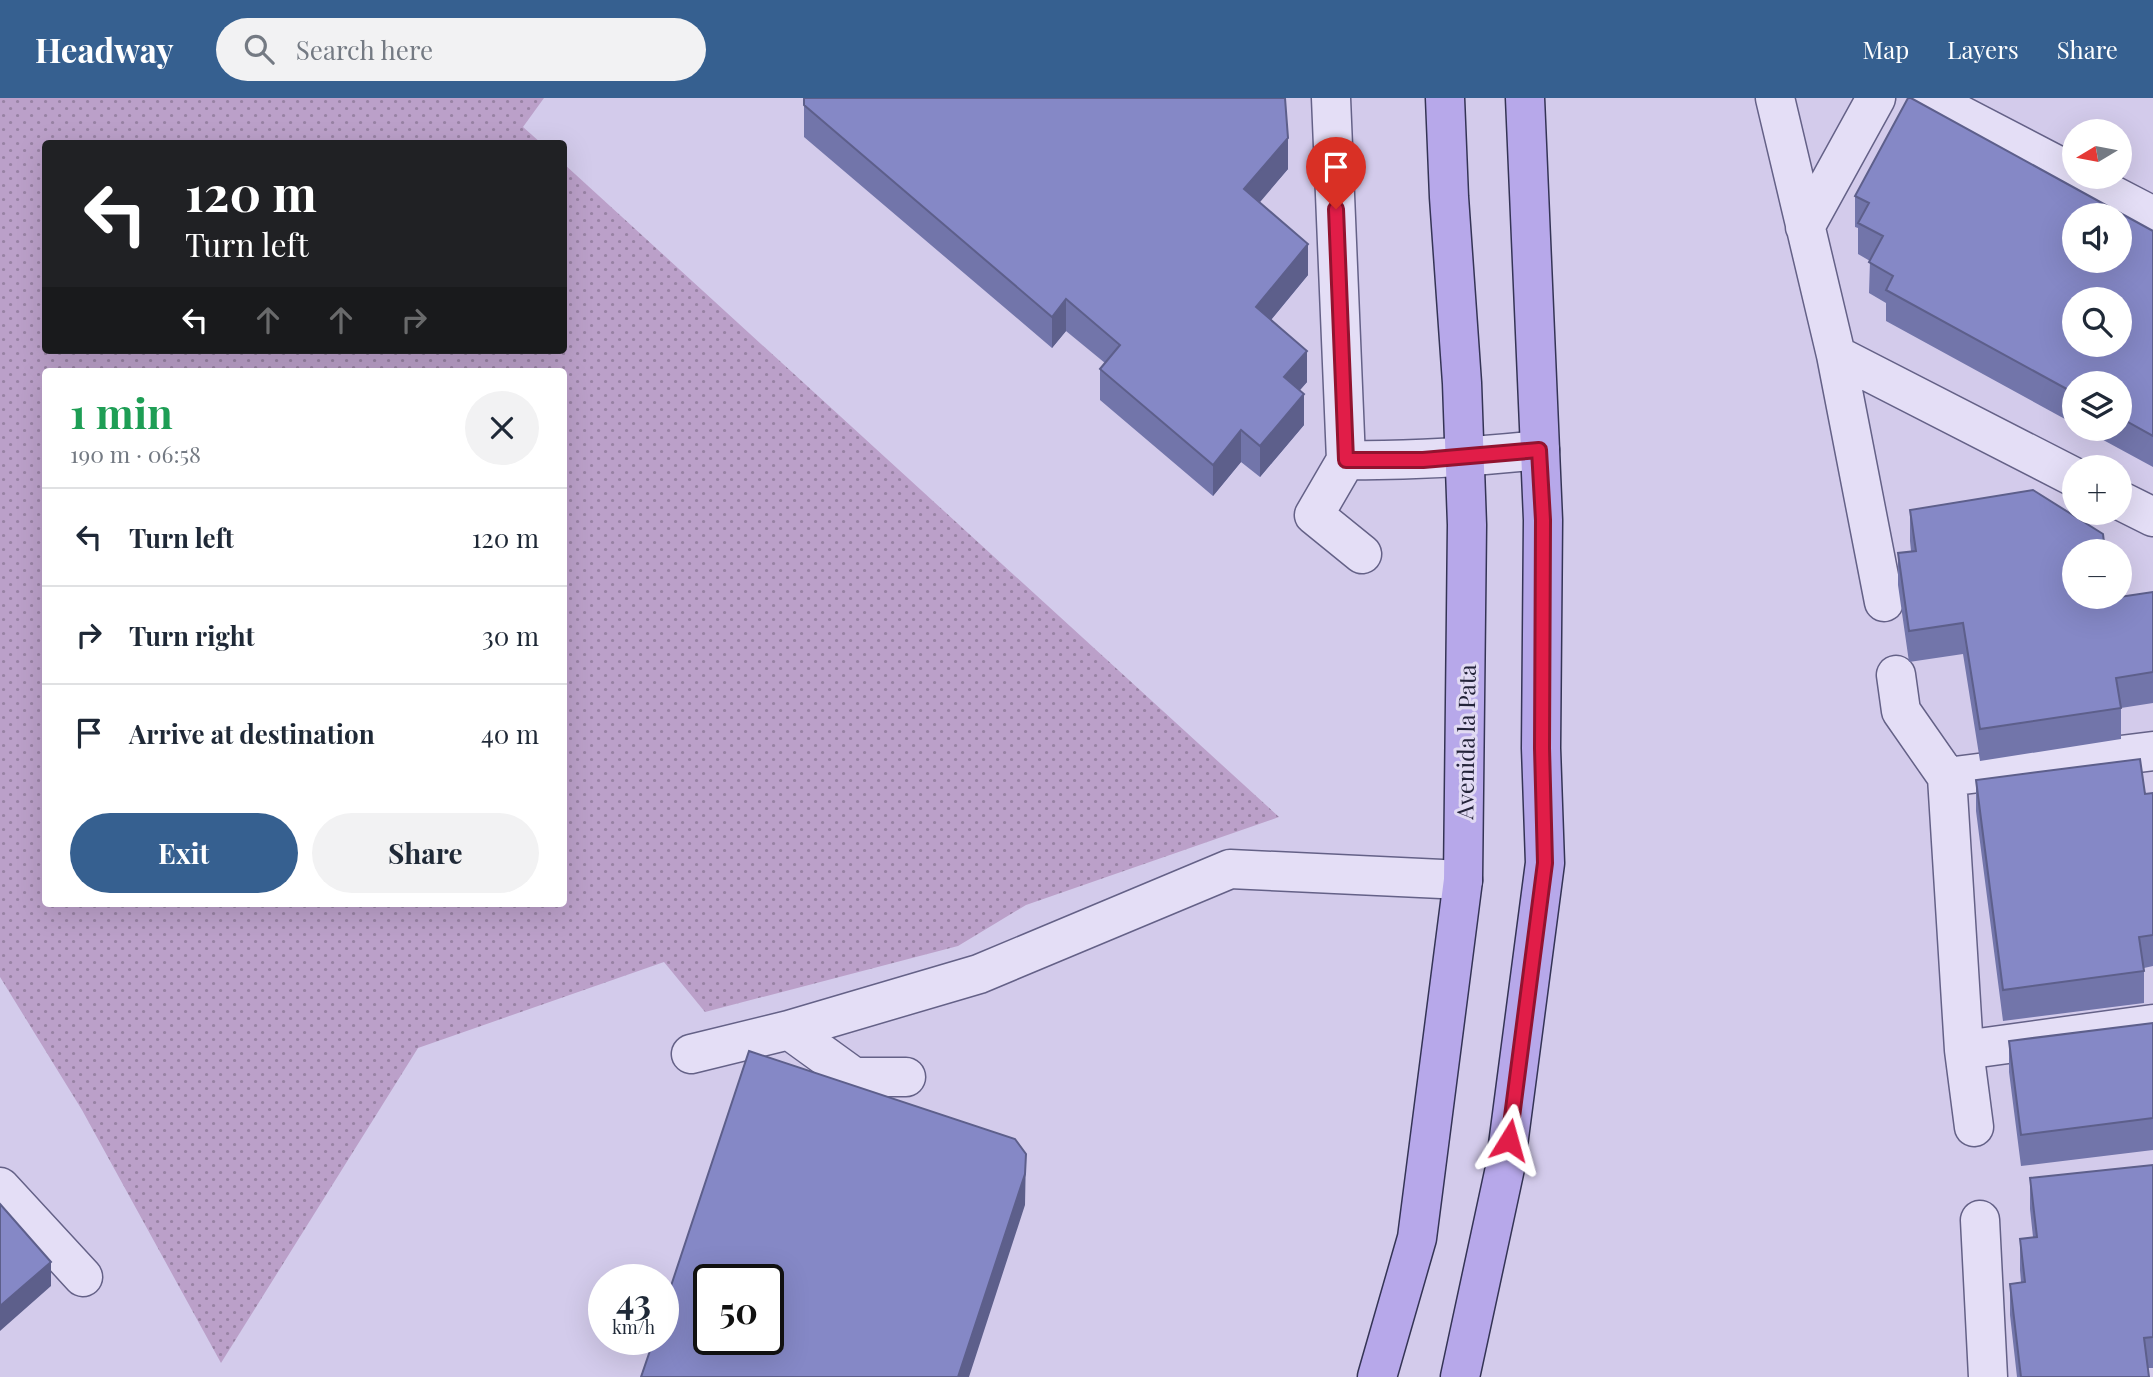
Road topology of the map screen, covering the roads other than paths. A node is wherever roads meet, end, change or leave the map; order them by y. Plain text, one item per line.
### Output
1 (1331, 98) edge
2 (1445, 98) edge
3 (1525, 98) edge
4 (1775, 98) edge
5 (1876, 98) edge
6 (1928, 98) edge
7 (2062, 169) edge
8 (2101, 189) edge
9 (2153, 216) edge
10 (1805, 227) junction
11 (1836, 355) junction
12 (1539, 450) junction
13 (1465, 458) junction
14 (1346, 460) junction
15 (2062, 471) edge
16 (2132, 506) edge
17 (2153, 517) edge
18 (1362, 554) dead end
19 (1884, 602) dead end
20 (1896, 675) dead end
21 (2153, 751) edge
22 (1947, 777) junction
23 (1463, 880) junction
24 (2153, 1024) edge
25 (789, 1030) junction
26 (1964, 1050) junction
27 (691, 1054) dead end
28 (906, 1077) dead end
29 (1974, 1127) dead end
30 (0, 1187) edge
31 (1980, 1220) dead end
32 (83, 1277) dead end
33 (1377, 1377) edge
34 (1460, 1377) edge
35 (1988, 1377) edge

1 - 14 lane
2 - 13 main road, Avenida la Pata
3 - 12 main road
4 - 10 lane
5 - 10 lane
6 - 7 lane
8 - 9 lane
10 - 11 lane
11 - 15 lane
11 - 19 lane
12 - 13 lane
12 - 34 main road
13 - 14 lane
13 - 23 main road, Avenida la Pata
14 - 18 lane
16 - 17 lane
20 - 22 lane
21 - 22 lane
22 - 26 lane
23 - 25 lane
23 - 33 main road, Avenida la Pata
24 - 26 lane
25 - 27 lane
25 - 28 lane
26 - 29 lane
30 - 32 lane
31 - 35 lane

